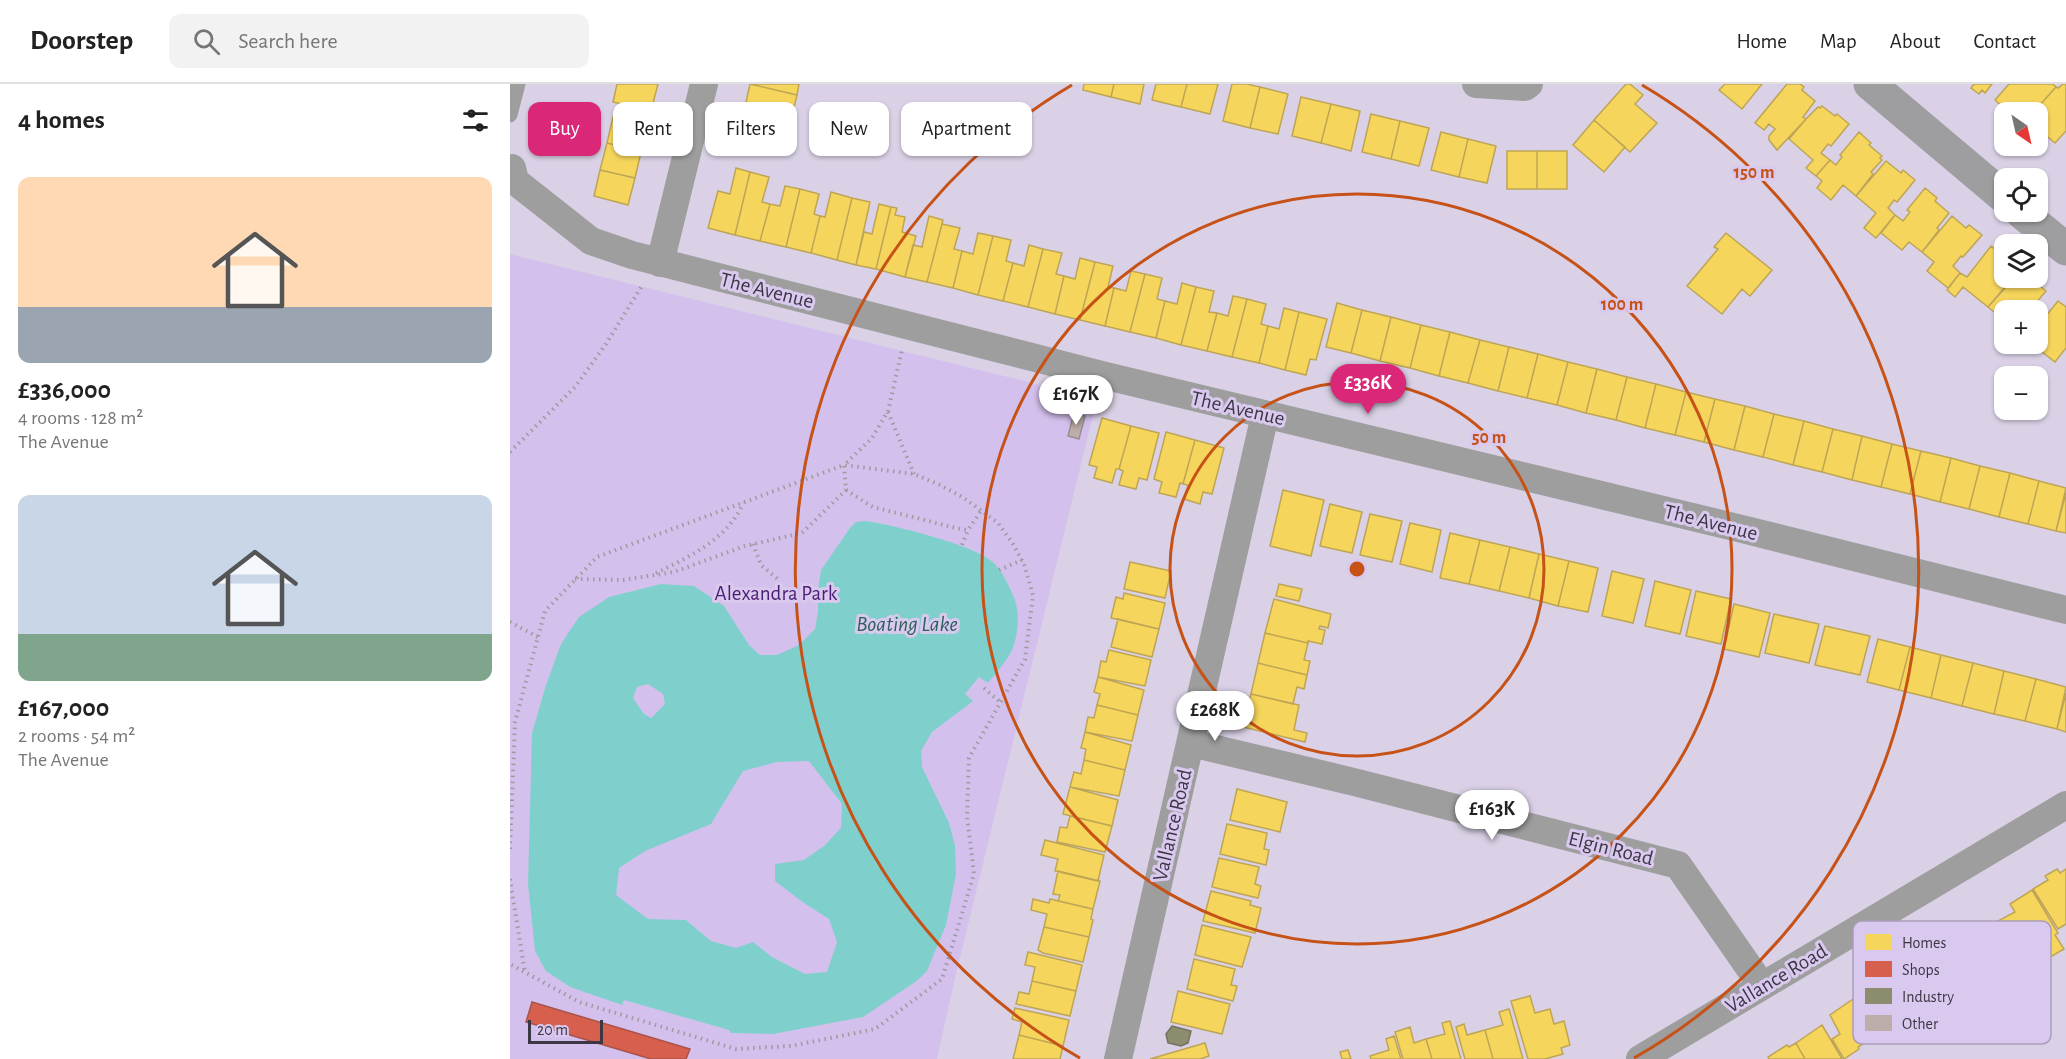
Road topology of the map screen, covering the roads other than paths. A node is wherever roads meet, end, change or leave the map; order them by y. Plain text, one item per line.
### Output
1 (518, 84) edge
2 (704, 84) edge
3 (1476, 84) edge
4 (1529, 84) edge
5 (1870, 84) edge
6 (510, 115) edge
7 (511, 166) edge
8 (1994, 189) edge
9 (2033, 222) edge
10 (2066, 249) edge
11 (660, 263) junction
12 (1265, 415) junction
13 (2066, 610) edge
14 (1191, 743) junction
15 (2066, 805) edge
16 (1871, 921) edge
17 (1853, 932) edge
18 (1762, 986) junction
19 (1118, 1059) edge
20 (1640, 1059) edge

1 - 6 lane
2 - 11 street
3 - 4 street
5 - 8 street
7 - 11 street, The Avenue
9 - 10 street
11 - 12 street, The Avenue
12 - 13 street, The Avenue
12 - 14 street, Vallance Road
14 - 18 street, Elgin Road
14 - 19 street, Vallance Road
15 - 16 street, Vallance Road
17 - 18 street, Vallance Road
18 - 20 street, Vallance Road

